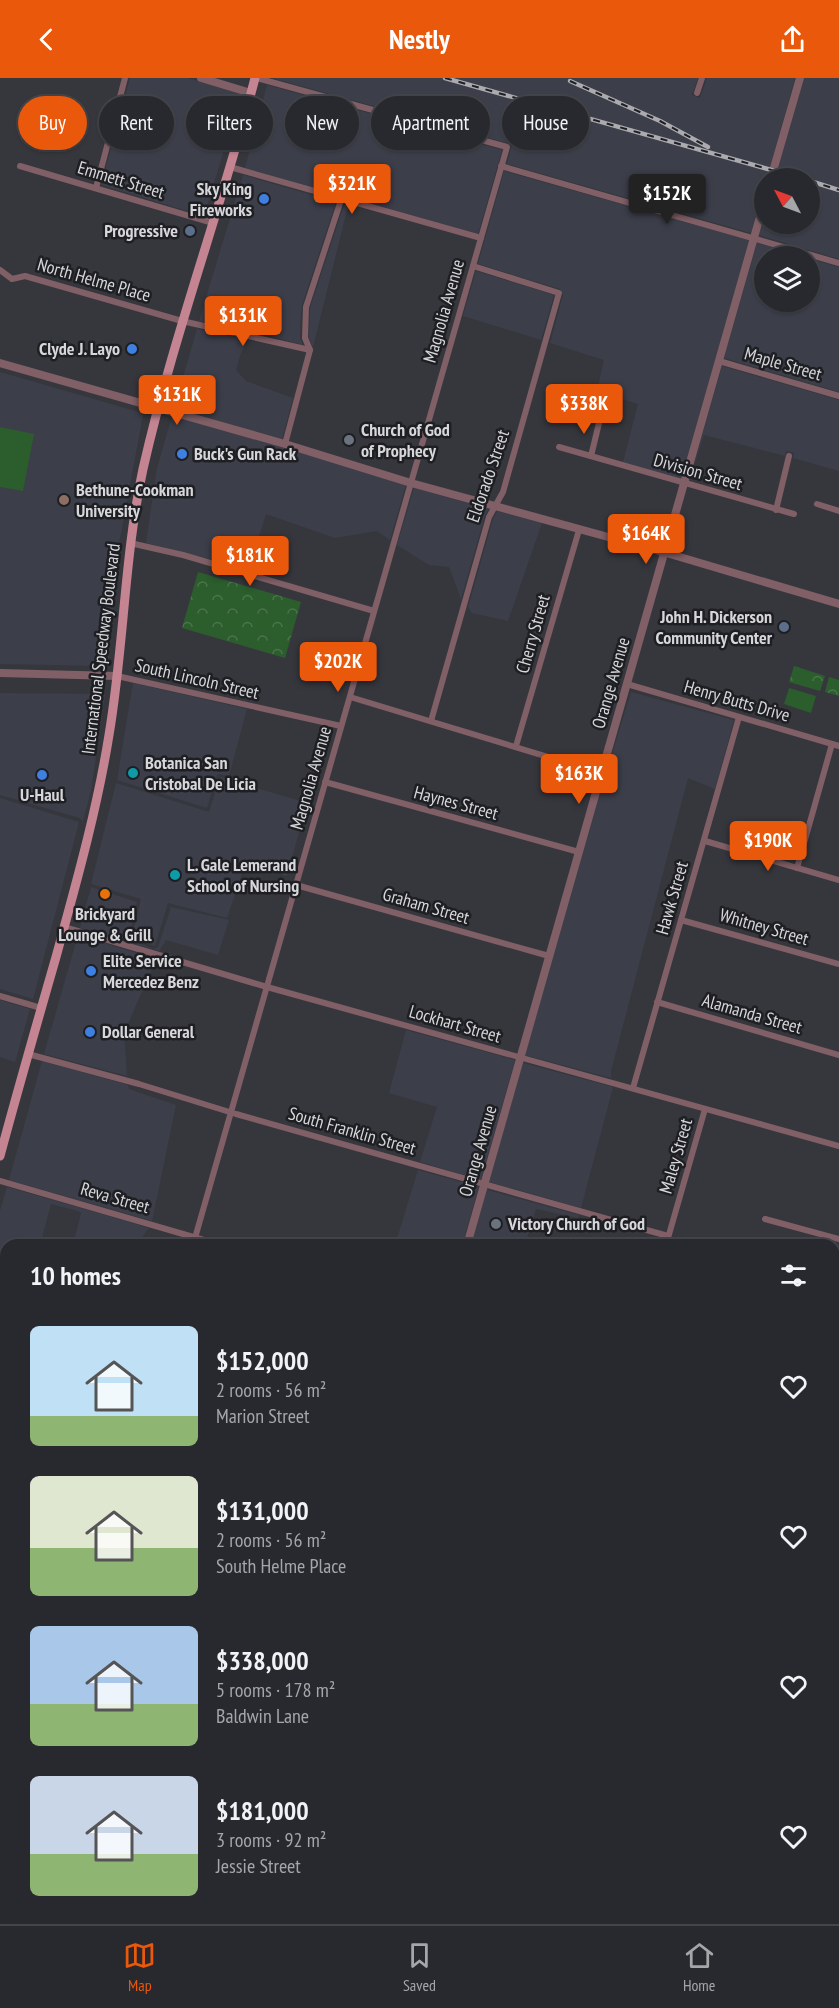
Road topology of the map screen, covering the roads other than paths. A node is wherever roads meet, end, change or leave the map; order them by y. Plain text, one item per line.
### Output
1 (125, 78) edge
2 (201, 78) edge
3 (256, 78) edge
4 (702, 78) edge
5 (800, 78) edge
6 (251, 93) junction
7 (697, 93) dead end
8 (20, 166) dead end
9 (501, 166) junction
10 (230, 167) junction
11 (774, 168) edge
12 (96, 188) junction
13 (341, 200) junction
14 (213, 223) junction
15 (755, 234) edge
16 (481, 238) junction
17 (754, 238) junction
18 (839, 263) edge
19 (473, 266) junction
20 (0, 270) edge
21 (182, 321) junction
22 (310, 350) junction
23 (719, 361) junction
24 (0, 363) edge
25 (839, 396) edge
26 (158, 408) junction
27 (600, 419) dead end
28 (285, 444) junction
29 (559, 447) dead end
30 (591, 456) junction
31 (789, 456) dead end
32 (411, 483) junction
33 (684, 484) junction
34 (816, 504) dead end
35 (495, 506) junction
36 (776, 510) junction
37 (839, 511) edge
38 (794, 514) dead end
39 (579, 530) junction
40 (130, 543) junction
41 (663, 552) junction
42 (839, 604) edge
43 (374, 611) junction
44 (0, 673) edge
45 (117, 676) junction
46 (627, 684) junction
47 (350, 697) junction
48 (739, 717) junction
49 (431, 721) junction
50 (341, 726) junction
51 (835, 745) edge
52 (516, 747) junction
53 (602, 773) junction
54 (325, 782) junction
55 (705, 841) junction
56 (579, 852) junction
57 (797, 868) junction
58 (839, 880) edge
59 (296, 885) junction
60 (681, 920) junction
61 (64, 927) junction
62 (549, 956) junction
63 (839, 964) edge
64 (267, 987) junction
65 (0, 996) edge
66 (657, 1002) junction
67 (41, 1008) junction
68 (28, 1054) junction
69 (839, 1055) edge
70 (520, 1058) junction
71 (633, 1088) junction
72 (705, 1109) junction
73 (231, 1112) junction
74 (839, 1146) edge
75 (0, 1156) edge
76 (0, 1181) edge
77 (484, 1185) junction
78 (765, 1219) dead end
79 (668, 1236) junction
80 (188, 1239) edge
81 (195, 1239) edge
82 (469, 1239) edge
83 (667, 1239) edge
84 (839, 1239) edge

1 - 12 street
2 - 6 street
3 - 6 main road, International Speedway Boulevard
3 - 9 street, Magnolia Avenue
4 - 7 street
5 - 11 street
6 - 10 main road, International Speedway Boulevard
8 - 12 street, Emmett Street
9 - 16 street, Magnolia Avenue
9 - 17 street
10 - 13 street
10 - 14 main road, International Speedway Boulevard
12 - 14 street, Emmett Street
13 - 16 street
13 - 22 street
14 - 21 main road, International Speedway Boulevard
15 - 17 street, Orange Avenue
16 - 19 street, Magnolia Avenue
17 - 18 street
17 - 23 street, Orange Avenue
19 - 32 street, Magnolia Avenue
19 - 35 street, Eldorado Street
20 - 21 street, North Helme Place
21 - 22 street, North Helme Place
21 - 26 main road, International Speedway Boulevard
22 - 28 street
23 - 25 street, Maple Street
23 - 33 street, Orange Avenue
24 - 26 street
26 - 28 street
26 - 40 main road, International Speedway Boulevard
27 - 30 street
28 - 32 street
29 - 30 street, Division Street
30 - 33 street, Division Street
31 - 36 street
32 - 35 street
32 - 43 street, Magnolia Avenue
33 - 36 street, Division Street
33 - 41 street, Orange Avenue
34 - 37 street
35 - 39 street
35 - 49 street, Eldorado Street
36 - 38 street, Division Street
39 - 41 street
39 - 52 street, Cherry Street
40 - 43 street
40 - 45 main road, International Speedway Boulevard
41 - 42 street
41 - 46 street, Orange Avenue
43 - 47 street, Magnolia Avenue
44 - 45 street
45 - 50 street, South Lincoln Street
45 - 61 main road, International Speedway Boulevard
46 - 48 street, Henry Butts Drive
46 - 53 street, Orange Avenue
47 - 49 street
47 - 50 street, Magnolia Avenue
48 - 51 street, Henry Butts Drive
48 - 55 street, Hawk Street
49 - 52 street
50 - 54 street, Magnolia Avenue
51 - 57 street
52 - 53 street
53 - 56 street, Orange Avenue
54 - 56 street, Haynes Street
54 - 59 street, Magnolia Avenue
55 - 57 street
55 - 60 street, Hawk Street
56 - 62 street, Orange Avenue
57 - 58 street
59 - 62 street, Graham Street
59 - 64 street, Magnolia Avenue
60 - 63 street, Whitney Street
60 - 66 street, Hawk Street
61 - 64 street, Lockhart Street
61 - 67 main road, International Speedway Boulevard
62 - 70 street, Orange Avenue
64 - 70 street, Lockhart Street
64 - 73 street, Magnolia Avenue
65 - 67 street
66 - 69 street, Alamanda Street
66 - 71 street, Hawk Street
67 - 68 main road, International Speedway Boulevard
68 - 73 street, South Franklin Street
68 - 75 main road, International Speedway Boulevard
70 - 71 street, Lockhart Street
70 - 77 street, Orange Avenue
71 - 72 street, Lockhart Street
72 - 74 street, Lockhart Street
72 - 79 street, Maley Street
73 - 77 street, South Franklin Street
73 - 81 street, Magnolia Avenue
76 - 80 street, Reva Street
77 - 79 street, South Franklin Street
77 - 82 street, Orange Avenue
78 - 84 street
79 - 83 street, Maley Street

